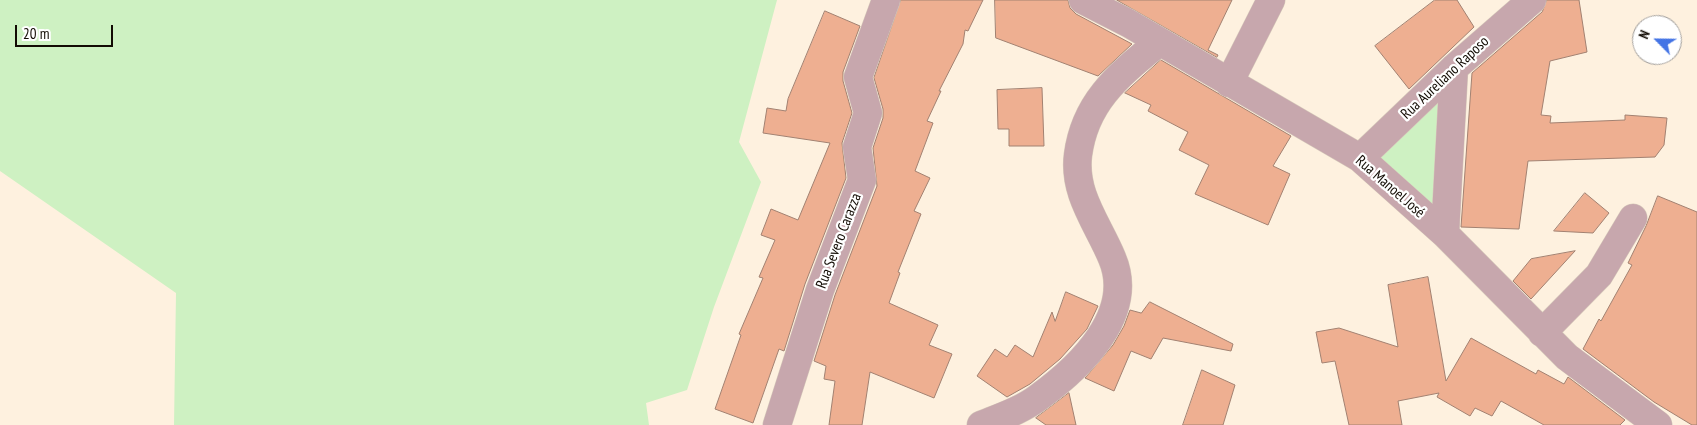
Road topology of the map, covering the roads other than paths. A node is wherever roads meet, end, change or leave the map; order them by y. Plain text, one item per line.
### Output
1 (886, 0) edge
2 (1084, 0) edge
3 (1271, 0) edge
4 (1532, 0) edge
5 (1159, 42) junction
6 (1454, 68) junction
7 (1229, 83) junction
8 (1360, 158) junction
9 (1633, 218) dead end
10 (1445, 234) junction
11 (1542, 333) junction
12 (1024, 416) edge
13 (777, 425) edge
14 (981, 425) edge
15 (1658, 425) edge

1 - 13 street, Rua Severo Carazza
2 - 5 street, Rua Manoel José
3 - 7 street
4 - 6 street, Rua Aureliano Raposo
5 - 7 street, Rua Manoel José
5 - 12 street
6 - 8 street, Rua Aureliano Raposo
6 - 10 street
7 - 8 street, Rua Manoel José
8 - 10 street, Rua Manoel José
9 - 11 street
10 - 11 street, Rua Manoel José
11 - 15 street, Rua Manoel José
12 - 14 street

